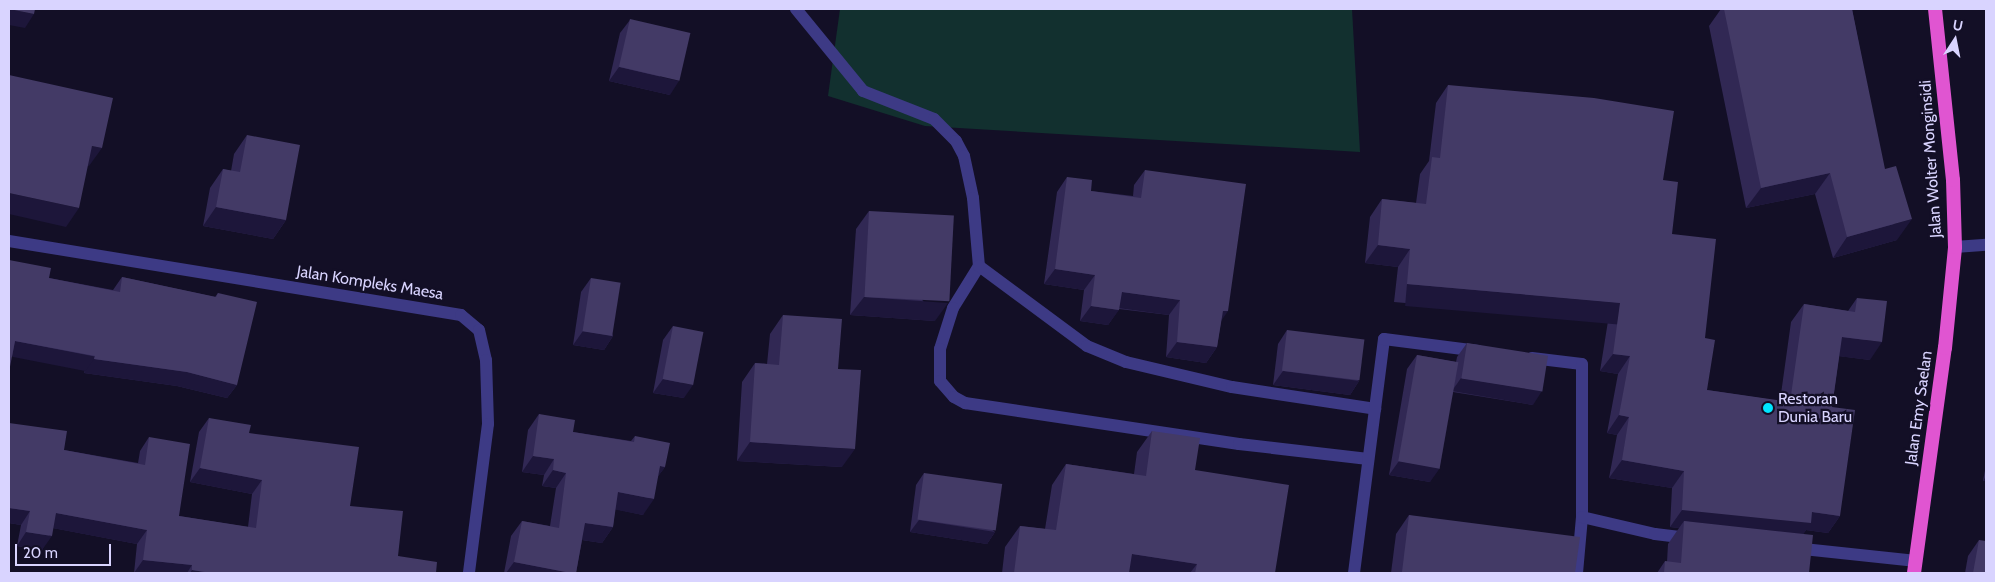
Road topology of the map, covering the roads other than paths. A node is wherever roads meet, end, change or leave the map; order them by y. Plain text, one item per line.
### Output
1 (796, 9) edge
2 (808, 9) edge
3 (1935, 9) edge
4 (825, 47) junction
5 (9, 241) edge
6 (1986, 245) edge
7 (1954, 247) junction
8 (979, 266) junction
9 (1493, 353) edge
10 (1522, 357) edge
11 (1375, 409) junction
12 (1368, 459) junction
13 (1582, 517) junction
14 (1703, 539) edge
15 (1780, 547) edge
16 (1915, 567) edge
17 (469, 573) edge
18 (1354, 573) edge
19 (1577, 573) edge

1 - 4 street
2 - 4 street
3 - 7 highway, Jalan Wolter Monginsidi
4 - 8 street
5 - 17 street, Jalan Kompleks Maesa
6 - 7 street
7 - 16 highway, Jalan Emy Saelan
8 - 11 street
8 - 12 street
9 - 11 street
10 - 13 street
11 - 12 street
12 - 18 street
13 - 14 street
13 - 19 street
15 - 16 street

